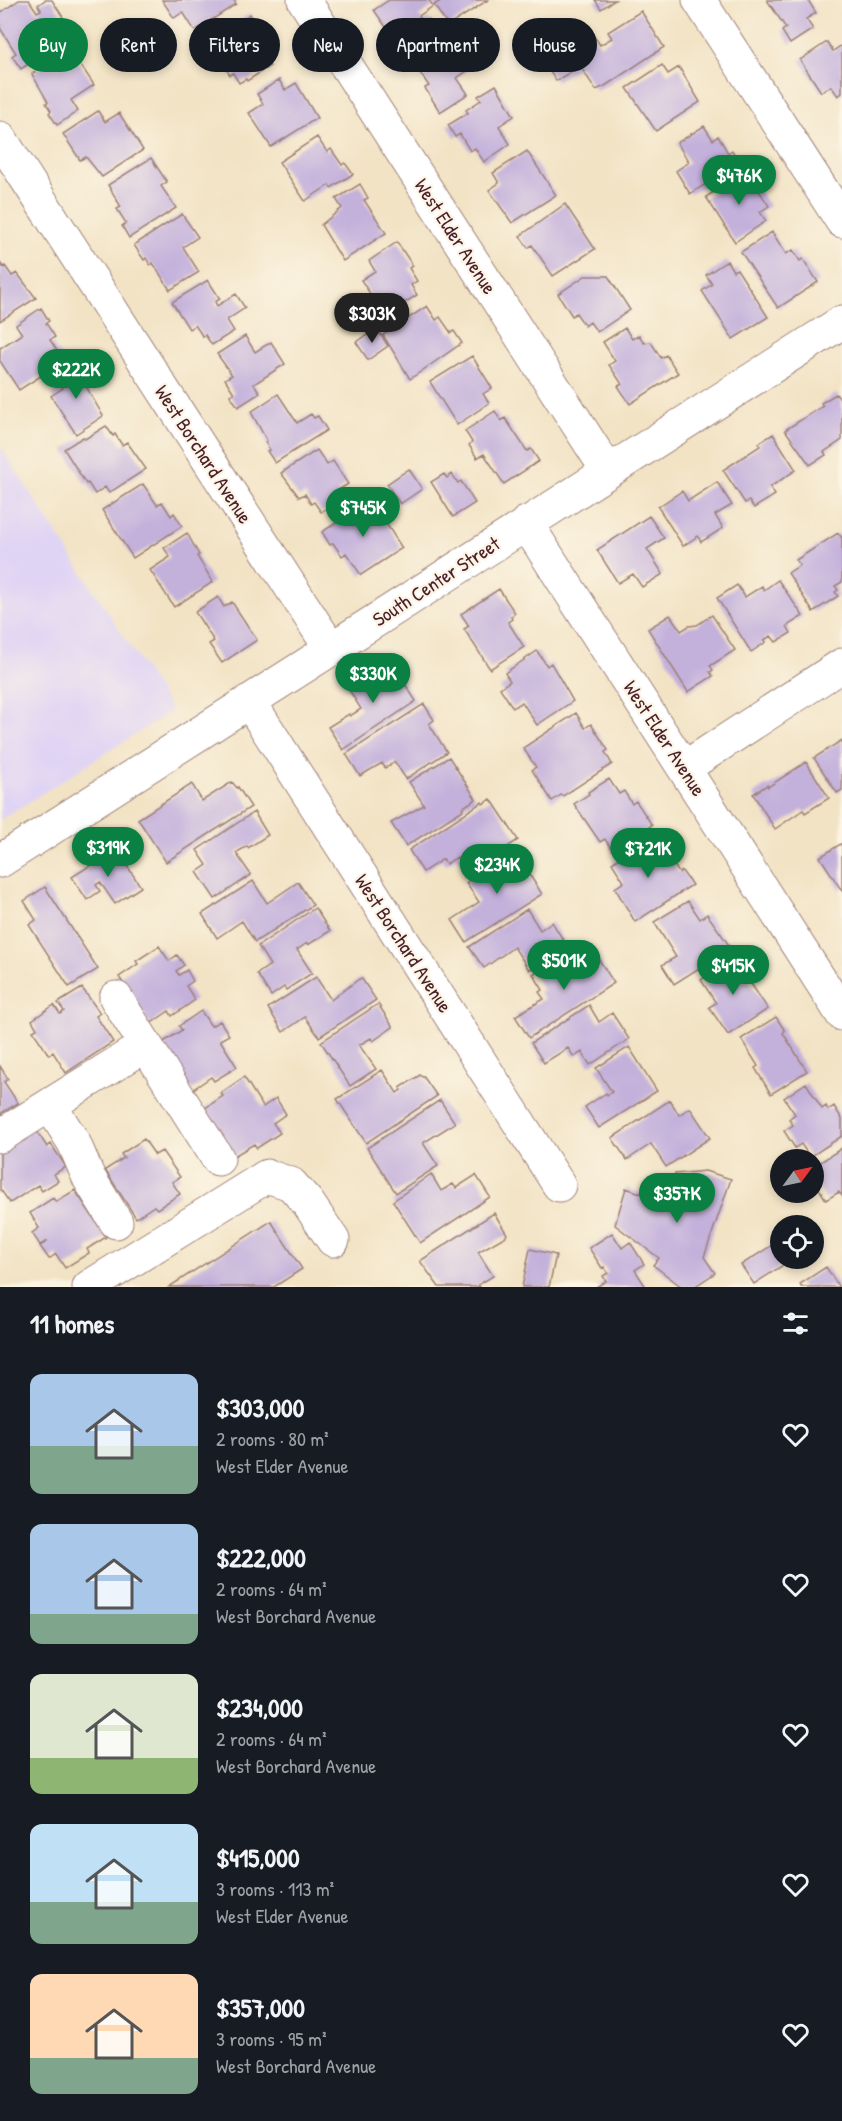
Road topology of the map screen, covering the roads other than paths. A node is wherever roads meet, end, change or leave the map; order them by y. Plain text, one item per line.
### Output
1 (304, 0) edge
2 (699, 0) edge
3 (0, 138) edge
4 (842, 221) edge
5 (842, 322) edge
6 (608, 471) junction
7 (526, 524) junction
8 (331, 649) junction
9 (842, 665) edge
10 (249, 701) junction
11 (684, 768) junction
12 (0, 861) edge
13 (116, 998) dead end
14 (842, 1014) edge
15 (146, 1045) junction
16 (50, 1105) junction
17 (0, 1136) edge
18 (218, 1159) dead end
19 (559, 1185) dead end
20 (116, 1222) dead end
21 (333, 1240) dead end
22 (89, 1287) edge

1 - 6 street, West Elder Avenue
2 - 4 street
3 - 8 street, West Borchard Avenue
5 - 6 street, South Center Street
6 - 7 street, South Center Street
7 - 8 street, South Center Street
7 - 11 street, West Elder Avenue
8 - 10 street, South Center Street
9 - 11 street
10 - 12 street, South Center Street
10 - 19 street, West Borchard Avenue
11 - 14 street, West Elder Avenue
13 - 15 street
15 - 16 street
15 - 18 street
16 - 17 street
16 - 20 street
21 - 22 street

